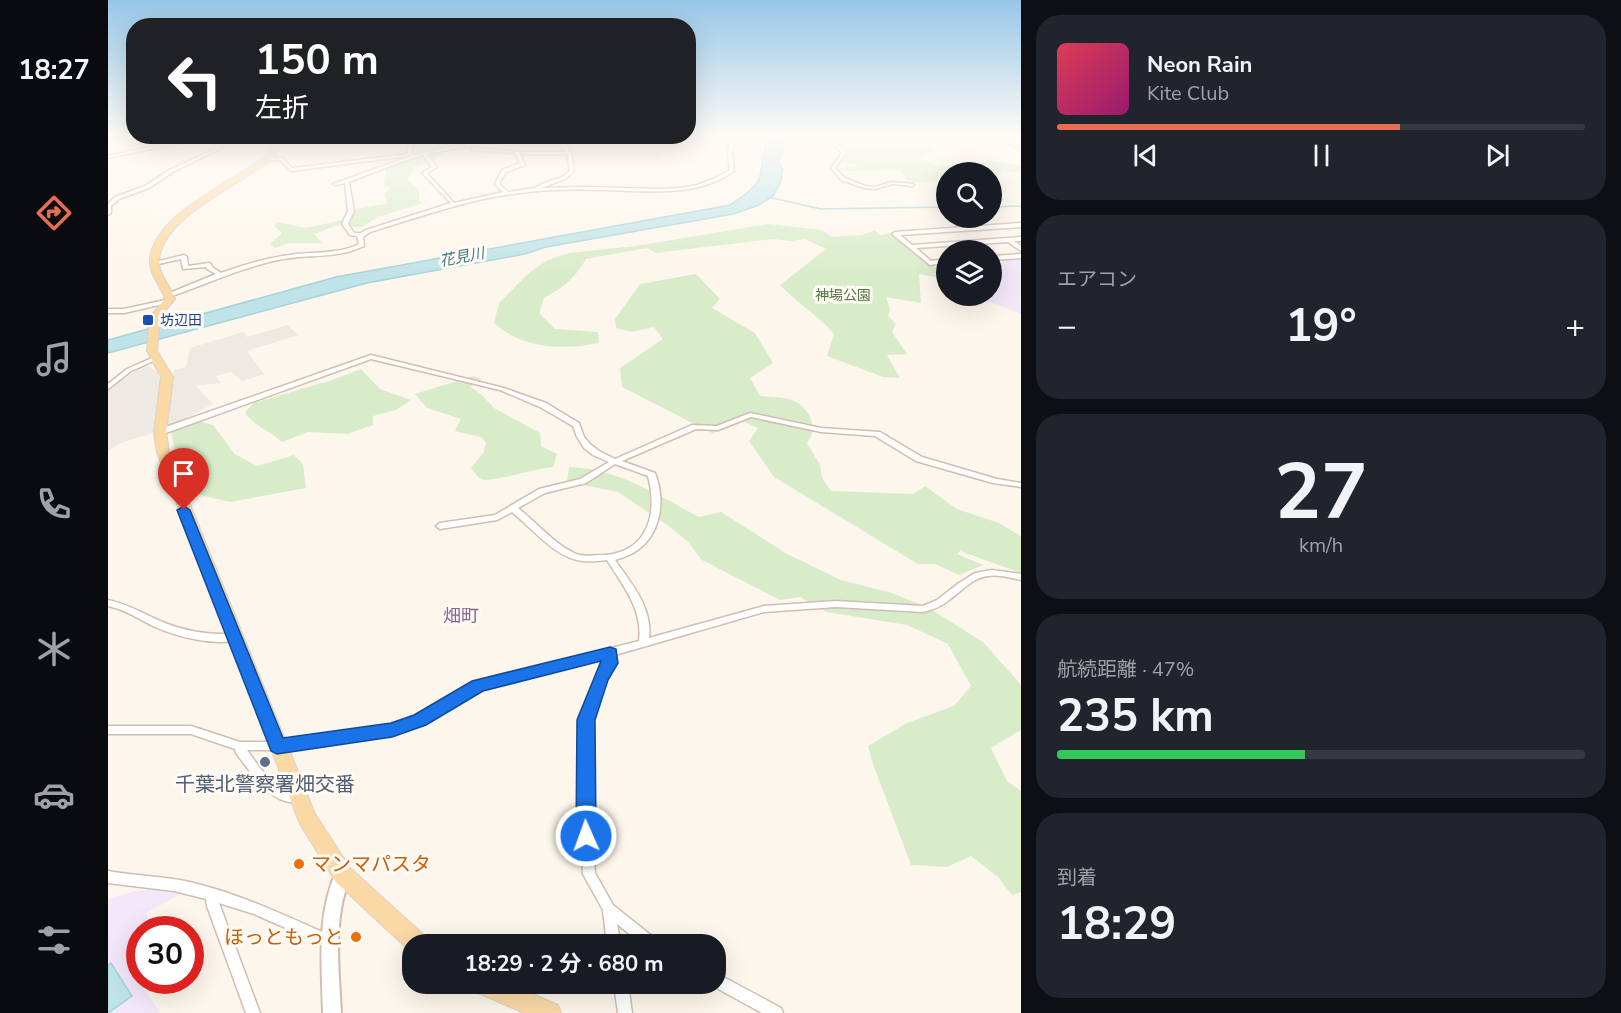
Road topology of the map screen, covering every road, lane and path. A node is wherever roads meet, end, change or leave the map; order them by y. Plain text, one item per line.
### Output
1 (155, 182) edge
2 (233, 182) edge
3 (345, 182) edge
4 (347, 182) edge
5 (432, 182) edge
6 (498, 182) edge
7 (551, 182) edge
8 (566, 182) edge
9 (713, 182) edge
10 (852, 182) edge
11 (335, 184) dead end
12 (912, 184) dead end
13 (580, 188) junction
14 (535, 191) junction
15 (507, 193) junction
16 (452, 202) junction
17 (108, 213) edge
18 (1021, 225) edge
19 (962, 229) junction
20 (361, 235) junction
21 (1021, 239) edge
22 (977, 240) edge
23 (1002, 240) edge
24 (1009, 240) junction
25 (936, 245) edge
26 (911, 247) junction
27 (1021, 249) edge
28 (1021, 256) edge
29 (1002, 257) edge
30 (936, 262) edge
31 (154, 263) junction
32 (221, 275) junction
33 (169, 298) junction
34 (108, 311) edge
35 (153, 352) junction
36 (108, 387) edge
37 (160, 432) junction
38 (614, 462) junction
39 (1021, 484) edge
40 (514, 509) junction
41 (440, 526) dead end
42 (610, 560) junction
43 (1021, 576) edge
44 (108, 603) edge
45 (235, 638) junction
46 (643, 644) junction
47 (610, 653) junction
48 (108, 730) edge
49 (240, 746) junction
50 (277, 746) junction
51 (297, 798) junction
52 (343, 875) junction
53 (108, 877) edge
54 (212, 894) junction
55 (609, 909) junction
56 (407, 934) edge
57 (612, 934) edge
58 (640, 934) edge
59 (331, 942) junction
60 (726, 986) edge
61 (507, 994) edge
62 (623, 994) edge
63 (253, 1013) edge
64 (332, 1013) edge
65 (550, 1013) edge
66 (626, 1013) edge
67 (776, 1013) edge

1 - 17 street
2 - 31 main road
3 - 11 street
4 - 20 street
5 - 16 street
6 - 15 street
7 - 14 street
8 - 13 street
9 - 13 street
10 - 12 street
13 - 14 street
14 - 15 street
15 - 16 street
16 - 20 street
18 - 19 street
19 - 22 street
19 - 26 street
20 - 32 street
21 - 24 street
23 - 24 street
24 - 27 street
25 - 26 street
26 - 30 street
28 - 29 street
31 - 32 street
31 - 33 main road
32 - 33 street
33 - 34 street
33 - 35 main road
35 - 36 street
35 - 37 main road
37 - 38 street
37 - 45 main road
38 - 39 street
38 - 40 street
38 - 42 street
40 - 41 street
40 - 42 street
42 - 46 street
43 - 46 street
44 - 45 street
45 - 50 main road
46 - 47 street
47 - 50 street
47 - 55 street
48 - 49 street
49 - 50 street
49 - 51 street
50 - 51 main road
51 - 52 main road
52 - 56 main road
52 - 59 street
53 - 54 street
54 - 59 street
54 - 63 street
55 - 57 street
55 - 58 street
59 - 64 street
60 - 67 street
61 - 65 main road
62 - 66 street

